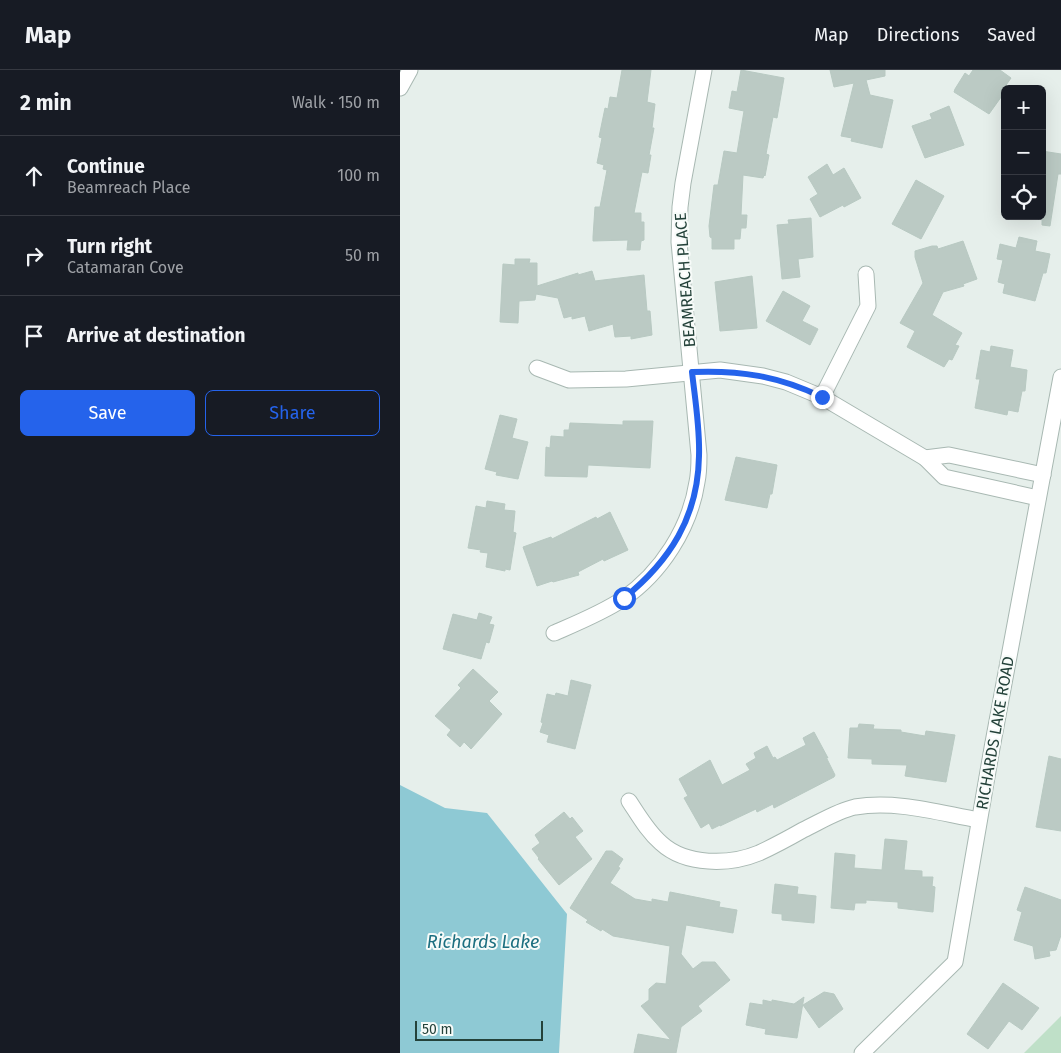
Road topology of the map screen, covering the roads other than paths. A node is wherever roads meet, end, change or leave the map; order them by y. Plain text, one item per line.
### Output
1 (410, 70) edge
2 (704, 70) edge
3 (400, 88) edge
4 (866, 274) dead end
5 (538, 368) dead end
6 (692, 372) junction
7 (1061, 377) edge
8 (822, 397) junction
9 (925, 458) junction
10 (1043, 475) junction
11 (1038, 498) junction
12 (554, 633) dead end
13 (629, 801) dead end
14 (979, 820) junction
15 (862, 1053) edge

1 - 3 street
2 - 6 street, BEAMREACH PLACE
4 - 8 street
5 - 6 street
6 - 8 street
6 - 12 street, BEAMREACH PLACE
7 - 10 street, RICHARDS LAKE ROAD
8 - 9 street
9 - 10 street
9 - 11 street
10 - 11 street, RICHARDS LAKE ROAD
11 - 14 street, RICHARDS LAKE ROAD
13 - 14 street
14 - 15 street, RICHARDS LAKE ROAD

